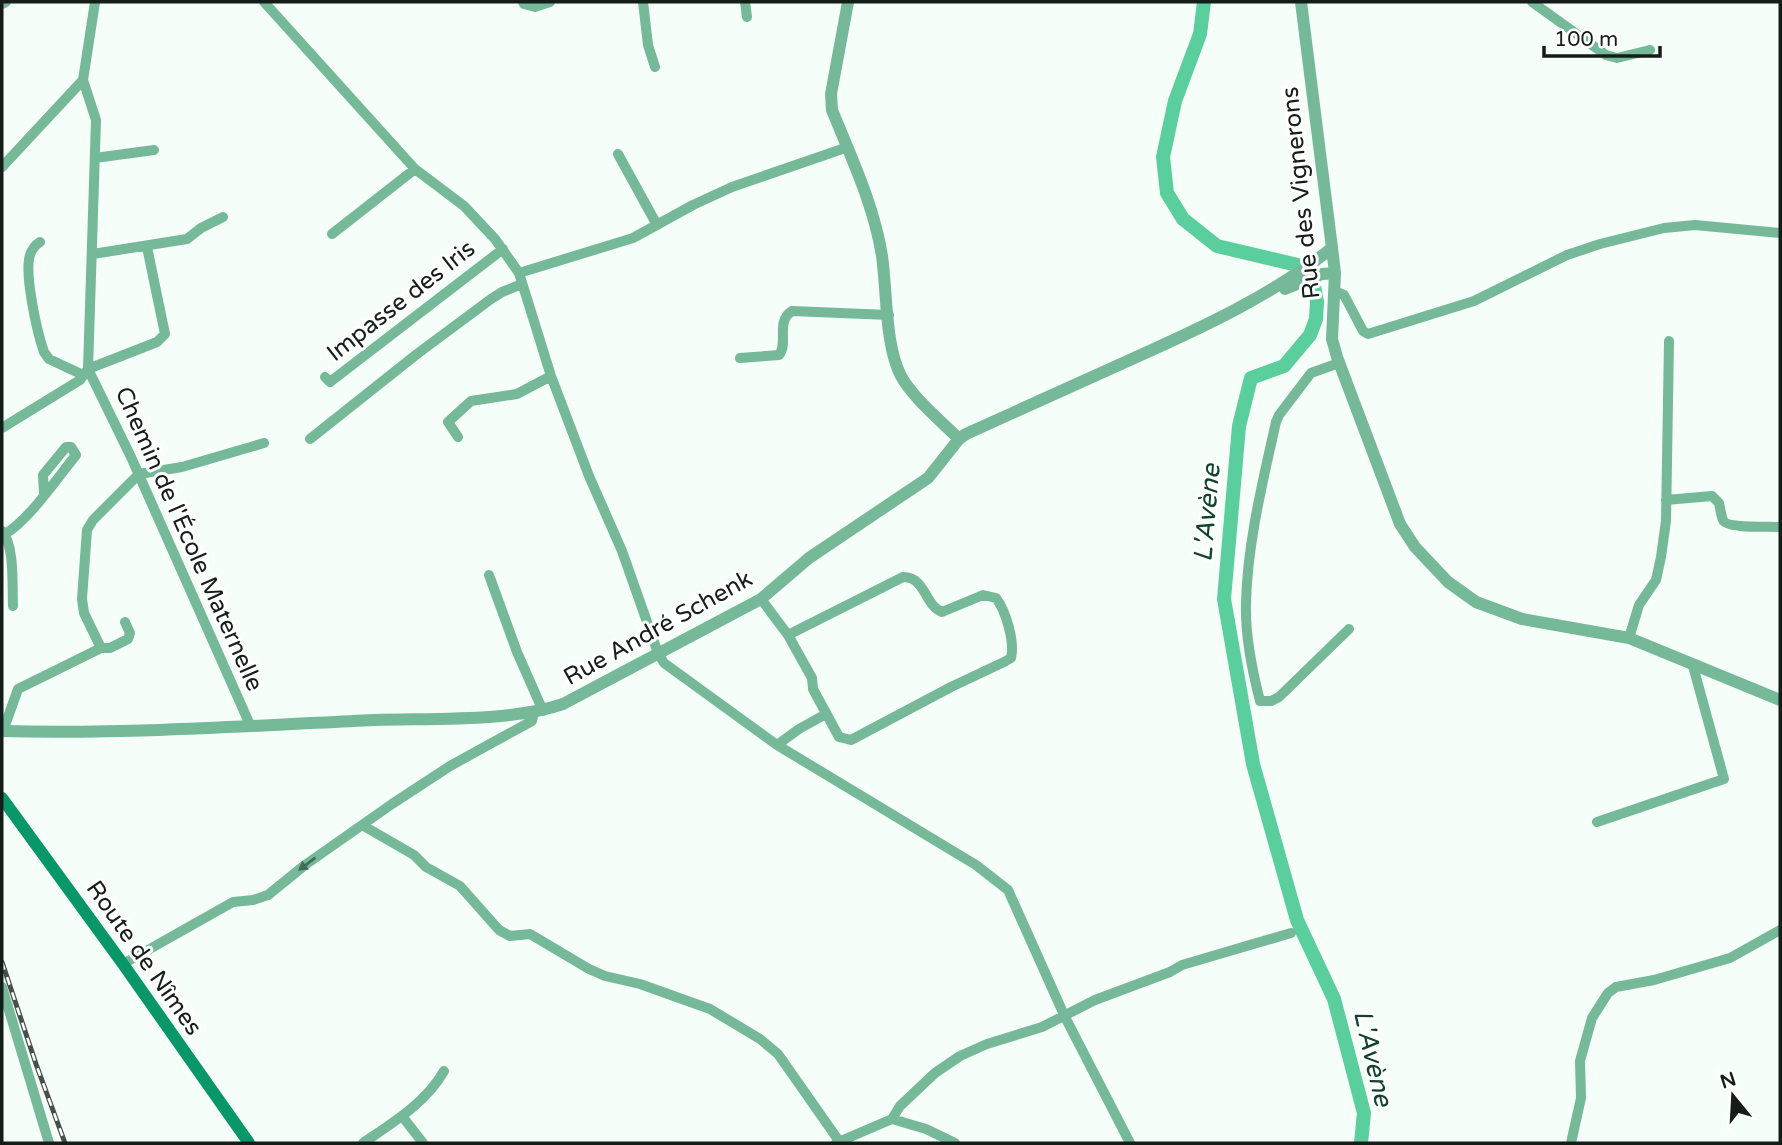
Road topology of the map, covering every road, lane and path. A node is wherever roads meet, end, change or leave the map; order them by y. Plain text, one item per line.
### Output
1 (6, 2) edge
2 (95, 2) edge
3 (264, 2) edge
4 (523, 2) edge
5 (550, 2) edge
6 (643, 2) edge
7 (745, 2) edge
8 (848, 2) edge
9 (1301, 2) edge
10 (1532, 2) edge
11 (2, 4) edge
12 (747, 17) dead end
13 (1650, 50) dead end
14 (655, 66) dead end
15 (83, 80) junction
16 (848, 147) junction
17 (155, 150) dead end
18 (618, 154) dead end
19 (94, 158) junction
20 (2, 167) edge
21 (415, 169) junction
22 (223, 217) dead end
23 (657, 225) junction
24 (331, 233) dead end
25 (1780, 233) edge
26 (40, 242) dead end
27 (147, 247) junction
28 (1332, 248) junction
29 (503, 249) junction
30 (93, 254) junction
31 (519, 273) junction
32 (1328, 273) junction
33 (1296, 280) junction
34 (522, 284) junction
35 (1334, 291) junction
36 (889, 315) junction
37 (1669, 341) dead end
38 (740, 358) dead end
39 (1339, 363) junction
40 (85, 372) junction
41 (551, 376) junction
42 (326, 377) dead end
43 (2, 428) edge
44 (458, 437) dead end
45 (310, 439) dead end
46 (959, 439) junction
47 (264, 443) dead end
48 (139, 474) junction
49 (44, 493) dead end
50 (1666, 500) junction
51 (1780, 527) edge
52 (4, 532) edge
53 (489, 575) dead end
54 (761, 599) junction
55 (13, 606) dead end
56 (125, 622) dead end
57 (1349, 629) dead end
58 (788, 635) junction
59 (1629, 638) junction
60 (101, 648) junction
61 (658, 653) junction
62 (1693, 666) junction
63 (1780, 700) edge
64 (538, 712) junction
65 (826, 714) junction
66 (251, 726) junction
67 (2, 731) edge
68 (777, 745) junction
69 (2, 798) edge
70 (1597, 822) dead end
71 (362, 825) junction
72 (1780, 930) edge
73 (1291, 933) dead end
74 (123, 964) junction
75 (2, 987) edge
76 (1065, 1017) junction
77 (444, 1071) dead end
78 (402, 1116) junction
79 (892, 1119) junction
80 (837, 1142) edge
81 (50, 1143) edge
82 (249, 1143) edge
83 (363, 1143) edge
84 (423, 1143) edge
85 (955, 1143) edge
86 (1130, 1143) edge
87 (1571, 1143) edge

1 - 11 street
2 - 15 street
3 - 21 street
4 - 5 street
6 - 14 street
7 - 12 street
8 - 16 street
9 - 28 street, Rue des Vignerons
10 - 13 street
15 - 19 street
15 - 20 street
16 - 23 street
16 - 36 street
17 - 19 street
18 - 23 street
19 - 30 street
21 - 24 street
21 - 29 street
22 - 27 street
23 - 31 street
25 - 35 street
26 - 40 street
27 - 30 street
27 - 40 street
28 - 32 street, Rue des Vignerons
28 - 33 street, Rue André Schenk
29 - 31 street
29 - 42 street, Impasse des Iris
30 - 40 street
31 - 34 street
32 - 33 street, Rue André Schenk
32 - 35 street, Rue des Vignerons
33 - 46 street, Rue André Schenk
34 - 41 street
34 - 45 street
35 - 39 street, Rue des Vignerons
36 - 38 street
36 - 46 street
37 - 50 street
39 - 57 street
39 - 59 street, Rue des Vignerons
40 - 43 street
40 - 48 street, Chemin de l'École Maternelle
41 - 44 street
41 - 61 street
46 - 54 street, Rue André Schenk
47 - 48 street
48 - 60 street
48 - 66 street, Chemin de l'École Maternelle
49 - 52 street
50 - 51 street
50 - 59 street
52 - 55 street
53 - 64 street
54 - 58 street
54 - 61 street, Rue André Schenk
56 - 60 street
58 - 65 street
58 - 65 street
59 - 62 street, Rue des Vignerons
60 - 67 street
61 - 64 street, Rue André Schenk
61 - 68 street
62 - 63 street, Rue des Vignerons
62 - 70 street
64 - 66 street, Rue André Schenk
64 - 71 street
65 - 68 street
66 - 67 street, Rue André Schenk
68 - 76 street
69 - 74 main road, Route de Nîmes
71 -> 74 street
71 - 80 street
72 - 87 street
73 - 76 street
74 - 82 main road, Route de Nîmes
75 - 81 street
76 - 79 street
76 - 86 street
77 - 78 street
78 - 83 street
78 - 84 street
79 - 80 street
79 - 85 street

